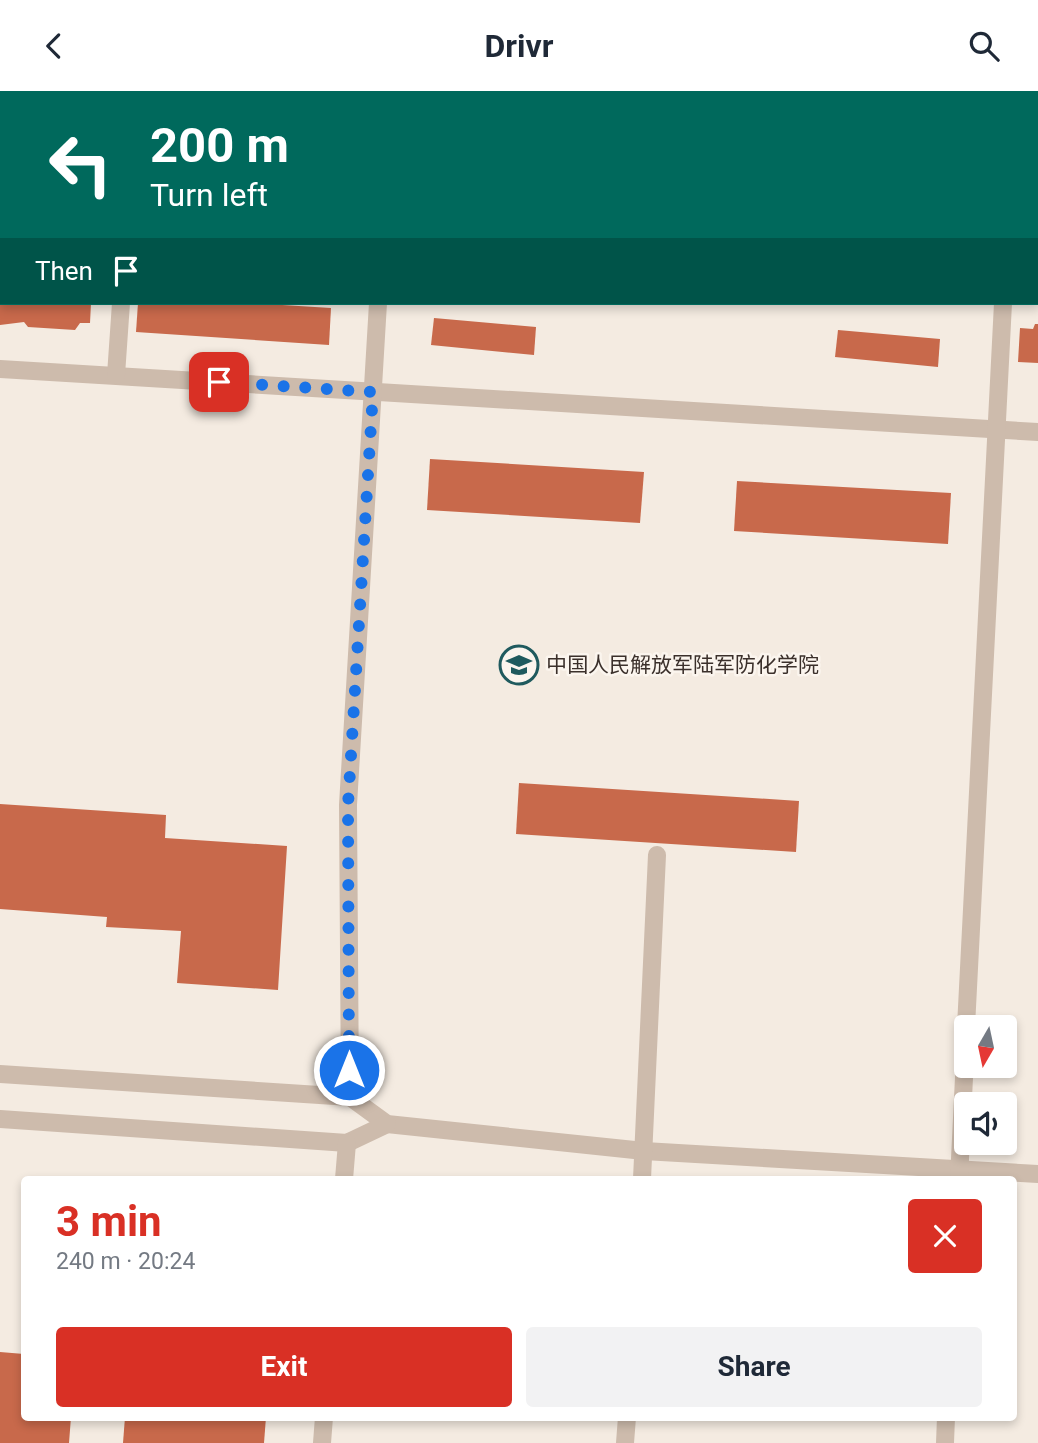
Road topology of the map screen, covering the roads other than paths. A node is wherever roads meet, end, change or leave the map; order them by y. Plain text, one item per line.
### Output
1 (121, 305) edge
2 (378, 305) edge
3 (1003, 305) edge
4 (0, 369) edge
5 (116, 375) junction
6 (373, 392) junction
7 (996, 430) junction
8 (1038, 432) edge
9 (657, 855) dead end
10 (968, 1015) edge
11 (0, 1074) edge
12 (964, 1078) edge
13 (350, 1097) junction
14 (0, 1119) edge
15 (387, 1124) junction
16 (347, 1143) junction
17 (644, 1151) junction
18 (1038, 1174) edge
19 (959, 1175) edge
20 (344, 1176) edge
21 (642, 1176) edge
22 (324, 1421) edge
23 (627, 1421) edge
24 (946, 1421) edge
25 (322, 1443) edge
26 (625, 1443) edge
27 (945, 1443) edge

1 - 5 street
2 - 6 street
3 - 7 street
4 - 5 street
5 - 6 street
6 - 7 street
6 - 13 street
7 - 8 street
7 - 10 street
9 - 17 street
11 - 13 street
12 - 19 street
13 - 15 street
14 - 16 street
15 - 16 street
15 - 17 street
16 - 20 street
17 - 19 street
17 - 21 street
18 - 19 street
22 - 25 street
23 - 26 street
24 - 27 street

